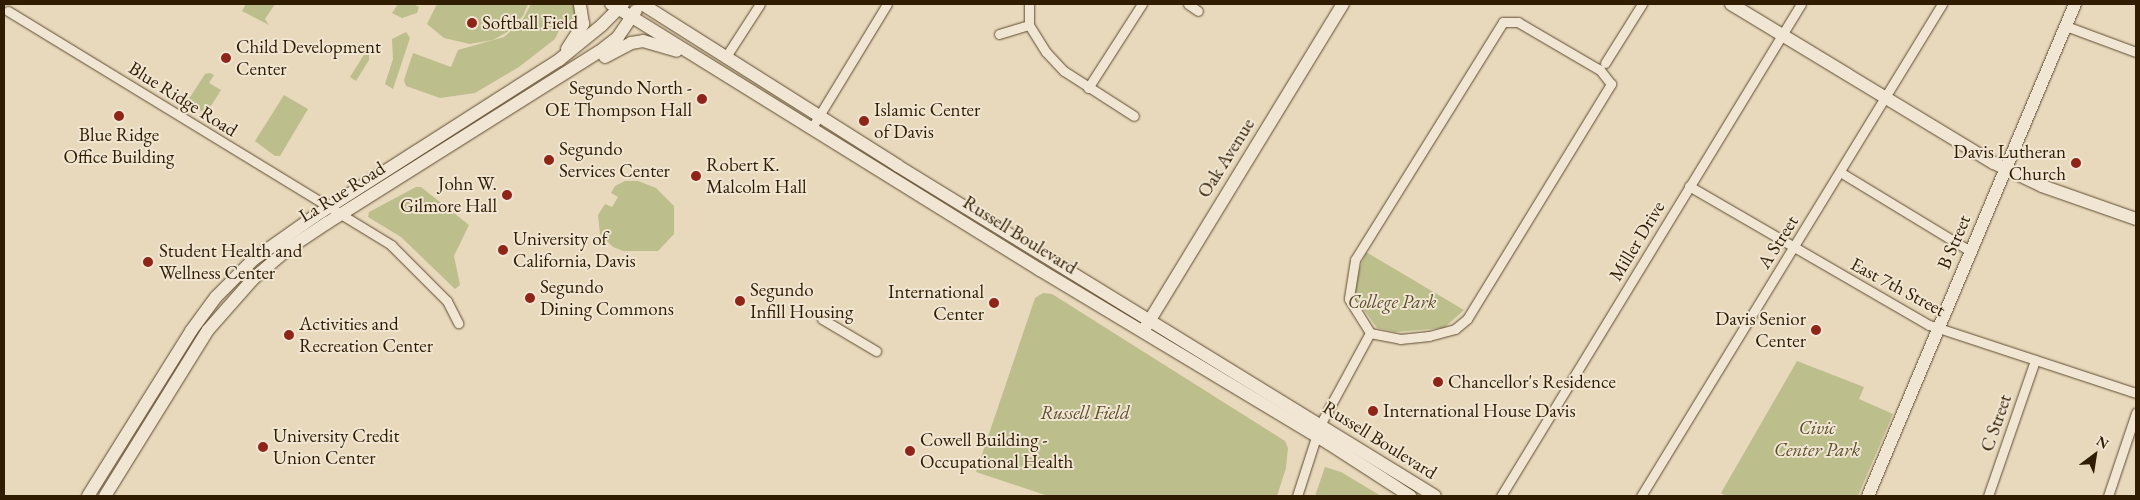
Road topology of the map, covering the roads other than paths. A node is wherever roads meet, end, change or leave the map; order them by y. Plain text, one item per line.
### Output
1 (580, 4) edge
2 (641, 4) edge
3 (760, 4) edge
4 (887, 4) edge
5 (1030, 4) edge
6 (1142, 4) edge
7 (1188, 4) edge
8 (1343, 4) edge
9 (1642, 4) edge
10 (1732, 4) edge
11 (1802, 4) edge
12 (1942, 4) edge
13 (2075, 4) edge
14 (618, 5) edge
15 (6, 10) edge
16 (1198, 11) dead end
17 (631, 17) junction
18 (1029, 25) junction
19 (2066, 26) junction
20 (999, 34) dead end
21 (1783, 35) junction
22 (2136, 52) edge
23 (697, 58) junction
24 (725, 58) junction
25 (558, 60) junction
26 (1604, 63) dead end
27 (552, 82) junction
28 (1088, 88) junction
29 (1885, 98) junction
30 (1134, 116) dead end
31 (819, 117) junction
32 (811, 128) junction
33 (2004, 169) junction
34 (1840, 172) junction
35 (1689, 186) junction
36 (329, 208) junction
37 (341, 215) junction
38 (2136, 219) edge
39 (1793, 248) junction
40 (1970, 251) junction
41 (1040, 270) junction
42 (1073, 274) junction
43 (822, 319) dead end
44 (1149, 320) junction
45 (458, 323) dead end
46 (1938, 328) junction
47 (1142, 332) junction
48 (1370, 332) junction
49 (876, 351) dead end
50 (2035, 360) junction
51 (2136, 393) edge
52 (2136, 413) edge
53 (1318, 430) junction
54 (88, 496) edge
55 (105, 496) edge
56 (1297, 496) edge
57 (1410, 496) edge
58 (1436, 496) edge
59 (1500, 496) edge
60 (1641, 496) edge
61 (1868, 496) edge
62 (1988, 496) edge
63 (2108, 496) edge

1 - 25 main road
2 - 17 main road, La Rue Road
2 - 24 main road, Russell Boulevard
3 - 24 street
4 - 31 street
5 - 18 street
6 - 28 street
7 - 16 street
8 - 44 main road, Oak Avenue
9 - 26 street
10 - 21 main road
11 - 21 street, Miller Drive
12 - 29 street, A Street
13 - 19 main road, B Street
14 - 17 main road, Russell Boulevard
14 - 25 main road, La Rue Road
15 - 36 street, Blue Ridge Road
17 - 23 main road, Russell Boulevard
17 - 27 main road, La Rue Road
18 - 20 street
18 - 28 street
19 - 22 street
19 - 33 main road, B Street
21 - 29 main road
21 - 35 street, Miller Drive
23 - 27 main road
23 - 32 main road, Russell Boulevard
24 - 31 main road, Russell Boulevard
25 - 36 main road, La Rue Road
27 - 37 main road, La Rue Road
28 - 30 street
29 - 33 main road
29 - 34 street, A Street
31 - 32 street
31 - 42 main road, Russell Boulevard
32 - 41 main road, Russell Boulevard
33 - 38 main road
33 - 40 main road, B Street
34 - 39 street, A Street
34 - 40 street
35 - 39 street, East 7th Street
35 - 59 street, Miller Drive
36 - 37 street, Blue Ridge Road
36 - 54 main road, La Rue Road
37 - 45 street, Blue Ridge Road
37 - 55 main road, La Rue Road
39 - 46 street, East 7th Street
39 - 60 street, A Street
40 - 46 main road, B Street
41 - 42 main road
41 - 47 main road, Russell Boulevard
42 - 44 main road, Russell Boulevard
43 - 49 street
44 - 47 main road, Oak Avenue
44 - 53 main road, Russell Boulevard
46 - 50 street, East 7th Street
46 - 61 main road, B Street
47 - 53 main road, Russell Boulevard
48 - 48 street
48 - 53 street
50 - 51 street, East 7th Street
50 - 62 street, C Street
52 - 63 street
53 - 56 street
53 - 57 main road, Russell Boulevard
53 - 58 main road, Russell Boulevard

